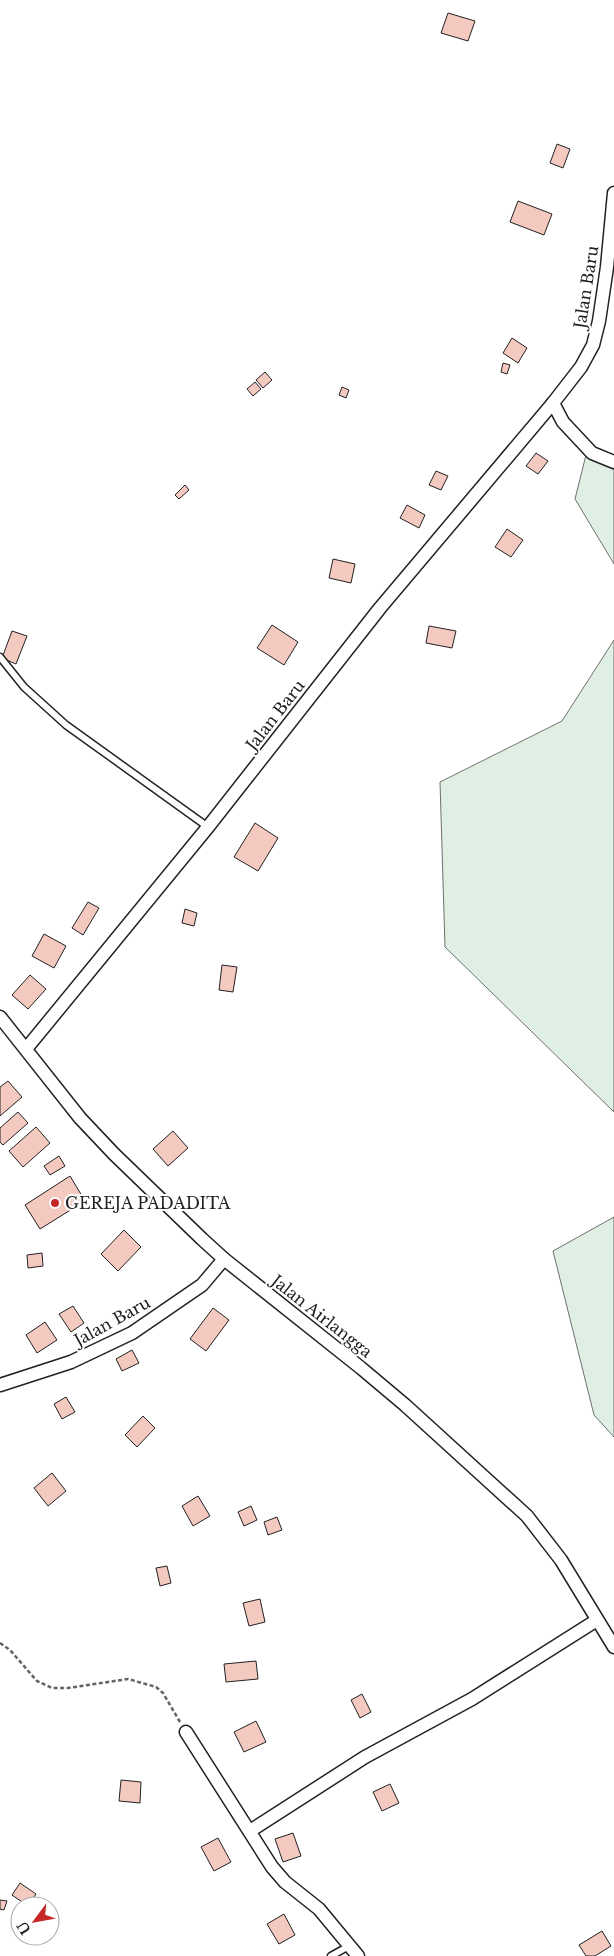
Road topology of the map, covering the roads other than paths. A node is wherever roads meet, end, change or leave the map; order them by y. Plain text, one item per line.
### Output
1 (614, 193) edge
2 (552, 403) junction
3 (614, 462) edge
4 (0, 657) edge
5 (208, 827) junction
6 (0, 1017) edge
7 (26, 1049) junction
8 (224, 1260) junction
9 (0, 1385) edge
10 (597, 1620) junction
11 (614, 1647) edge
12 (186, 1732) road end
13 (250, 1831) junction
14 (354, 1951) edge
15 (331, 1956) edge

1 - 2 street, Jalan Baru
2 - 3 street
2 - 5 street, Jalan Baru
4 - 5 lane
5 - 7 street, Jalan Baru
6 - 7 street, Jalan Airlangga
7 - 8 street, Jalan Airlangga
8 - 9 street, Jalan Baru
8 - 10 street, Jalan Airlangga
10 - 11 street, Jalan Airlangga
10 - 13 street
12 - 13 street
13 - 14 street
14 - 15 lane

